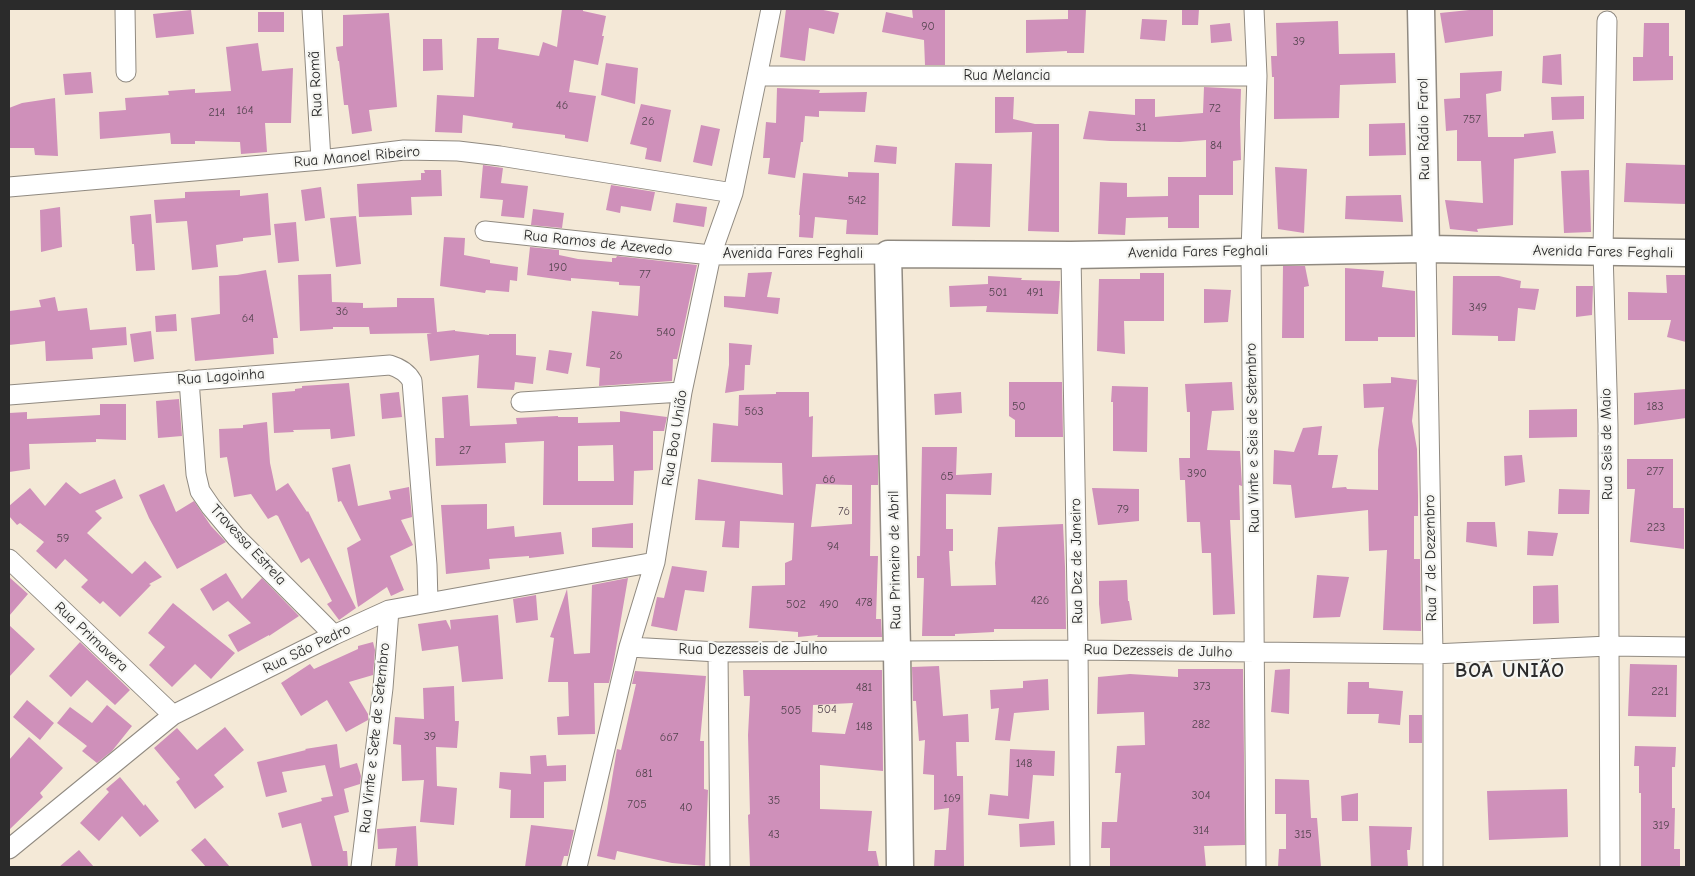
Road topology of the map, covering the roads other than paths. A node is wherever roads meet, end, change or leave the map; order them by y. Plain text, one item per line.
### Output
1 (125, 9) edge
2 (312, 9) edge
3 (771, 9) edge
4 (1254, 9) edge
5 (1421, 9) edge
6 (1607, 21) dead end
7 (126, 72) dead end
8 (757, 76) junction
9 (1257, 76) junction
10 (321, 160) junction
11 (9, 187) edge
12 (733, 192) junction
13 (485, 231) dead end
14 (1426, 249) junction
15 (1251, 251) junction
16 (1603, 251) junction
17 (1686, 253) edge
18 (888, 254) junction
19 (711, 255) junction
20 (1071, 255) junction
21 (189, 380) junction
22 (682, 392) junction
23 (9, 395) edge
24 (521, 402) dead end
25 (9, 560) edge
26 (654, 562) junction
27 (428, 602) junction
28 (389, 610) junction
29 (334, 635) junction
30 (1609, 646) junction
31 (630, 647) junction
32 (1686, 647) edge
33 (897, 650) junction
34 (1078, 650) junction
35 (718, 652) junction
36 (1256, 653) junction
37 (1433, 654) junction
38 (173, 715) junction
39 (9, 849) edge
40 (360, 867) edge
41 (577, 867) edge
42 (720, 867) edge
43 (900, 867) edge
44 (1080, 867) edge
45 (1256, 867) edge
46 (1433, 867) edge
47 (1610, 867) edge

1 - 7 street
2 - 10 street, Rua Romã
3 - 8 street, Rua Boa União
4 - 9 street, Rua Vinte e Seis de Setembro
5 - 14 street, Rua Rádio Farol
6 - 16 street, Rua Seis de Maio
8 - 9 street, Rua Melancia
8 - 12 street, Rua Boa União
9 - 15 street, Rua Vinte e Seis de Setembro
10 - 11 street, Rua Manoel Ribeiro
10 - 12 street, Rua Manoel Ribeiro
12 - 19 street, Rua Boa União
13 - 19 street, Rua Ramos de Azevedo
14 - 15 street, Avenida Fares Feghali
14 - 16 street, Avenida Fares Feghali
14 - 37 street, Rua 7 de Dezembro
15 - 20 street, Avenida Fares Feghali
15 - 36 street, Rua Vinte e Seis de Setembro
16 - 17 street, Avenida Fares Feghali
16 - 30 street, Rua Seis de Maio
18 - 19 street, Avenida Fares Feghali
18 - 20 street, Avenida Fares Feghali
18 - 33 street, Rua Primeiro de Abril
19 - 22 street, Rua Boa União
20 - 34 street, Rua Dez de Janeiro
21 - 23 street, Rua Lagoinha
21 - 27 street, Rua Lagoinha
21 - 29 street, Travessa Estrela
22 - 24 street
22 - 26 street, Rua Boa União
25 - 38 street, Rua Primavera
26 - 27 street, Rua São Pedro
26 - 31 street, Rua Boa União
27 - 28 street, Rua São Pedro
28 - 29 street, Rua São Pedro
28 - 40 street, Rua Vinte e Sete de Setembro
29 - 38 street, Rua São Pedro
30 - 32 street, Rua Dezesseis de Julho
30 - 37 street, Rua Dezesseis de Julho
30 - 47 street, Rua Seis de Maio
31 - 35 street, Rua Dezesseis de Julho
31 - 41 street, Rua Boa União
33 - 34 street, Rua Dezesseis de Julho
33 - 35 street, Rua Dezesseis de Julho
33 - 43 street, Rua Primeiro de Abril
34 - 36 street, Rua Dezesseis de Julho
34 - 44 street, Rua Dez de Janeiro
35 - 42 street
36 - 37 street, Rua Dezesseis de Julho
36 - 45 street, Rua Vinte e Seis de Setembro
37 - 46 street, Rua 7 de Dezembro
38 - 39 street, Rua São Pedro

